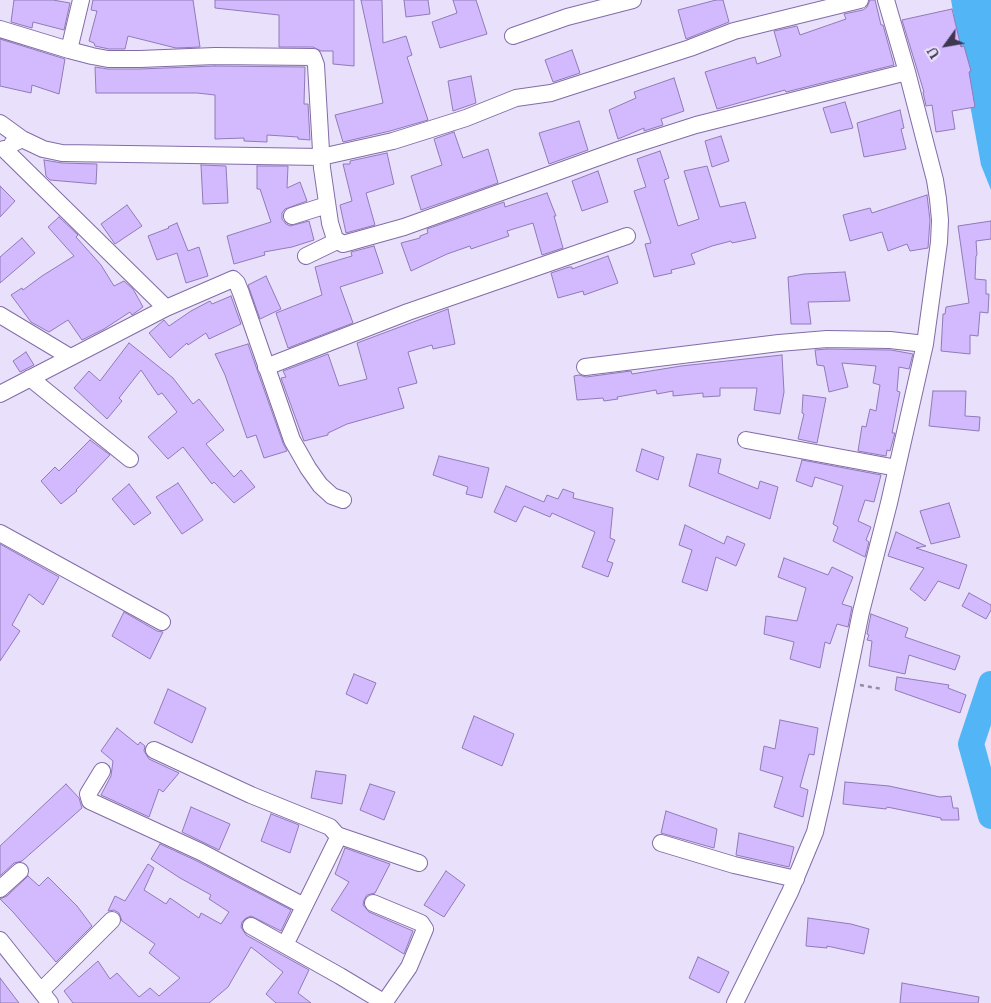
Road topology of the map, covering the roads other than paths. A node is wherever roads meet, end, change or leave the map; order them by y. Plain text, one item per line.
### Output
1 (81, 0) edge
2 (633, 0) edge
3 (860, 0) edge
4 (886, 0) edge
5 (0, 29) edge
6 (513, 36) dead end
7 (69, 50) junction
8 (907, 72) junction
9 (0, 123) edge
10 (22, 139) junction
11 (2, 151) edge
12 (321, 158) junction
13 (327, 205) junction
14 (292, 216) dead end
15 (627, 236) dead end
16 (337, 240) junction
17 (306, 256) dead end
18 (166, 308) junction
19 (0, 315) edge
20 (925, 344) junction
21 (70, 357) junction
22 (266, 367) junction
23 (586, 367) dead end
24 (30, 378) junction
25 (0, 394) edge
26 (746, 440) dead end
27 (130, 459) dead end
28 (897, 468) junction
29 (344, 500) dead end
30 (0, 533) edge
31 (162, 622) dead end
32 (154, 750) dead end
33 (102, 771) dead end
34 (337, 835) junction
35 (661, 843) dead end
36 (419, 863) dead end
37 (20, 871) dead end
38 (796, 878) junction
39 (0, 889) edge
40 (373, 903) dead end
41 (304, 906) junction
42 (112, 920) dead end
43 (251, 926) dead end
44 (1, 942) edge
45 (285, 945) junction
46 (45, 997) edge
47 (384, 1003) edge
48 (735, 1003) edge

1 - 7 street
2 - 6 street
3 - 12 street
4 - 8 street
5 - 7 street
7 - 12 street
8 - 16 street
8 - 20 street
9 - 10 street
10 - 11 street
10 - 12 street
11 - 18 street
12 - 13 street
13 - 14 street
13 - 16 street
15 - 22 street
16 - 17 street
18 - 21 street
18 - 22 street
19 - 21 street
20 - 23 street
20 - 28 street
21 - 24 street
22 - 29 street
24 - 25 street
24 - 27 street
26 - 28 street
28 - 38 street
30 - 31 street
32 - 34 street
33 - 41 street
34 - 36 street
34 - 41 street
35 - 38 street
37 - 39 street
38 - 48 street
40 - 47 street
41 - 45 street
42 - 46 street
43 - 45 street
44 - 46 street
45 - 47 street

